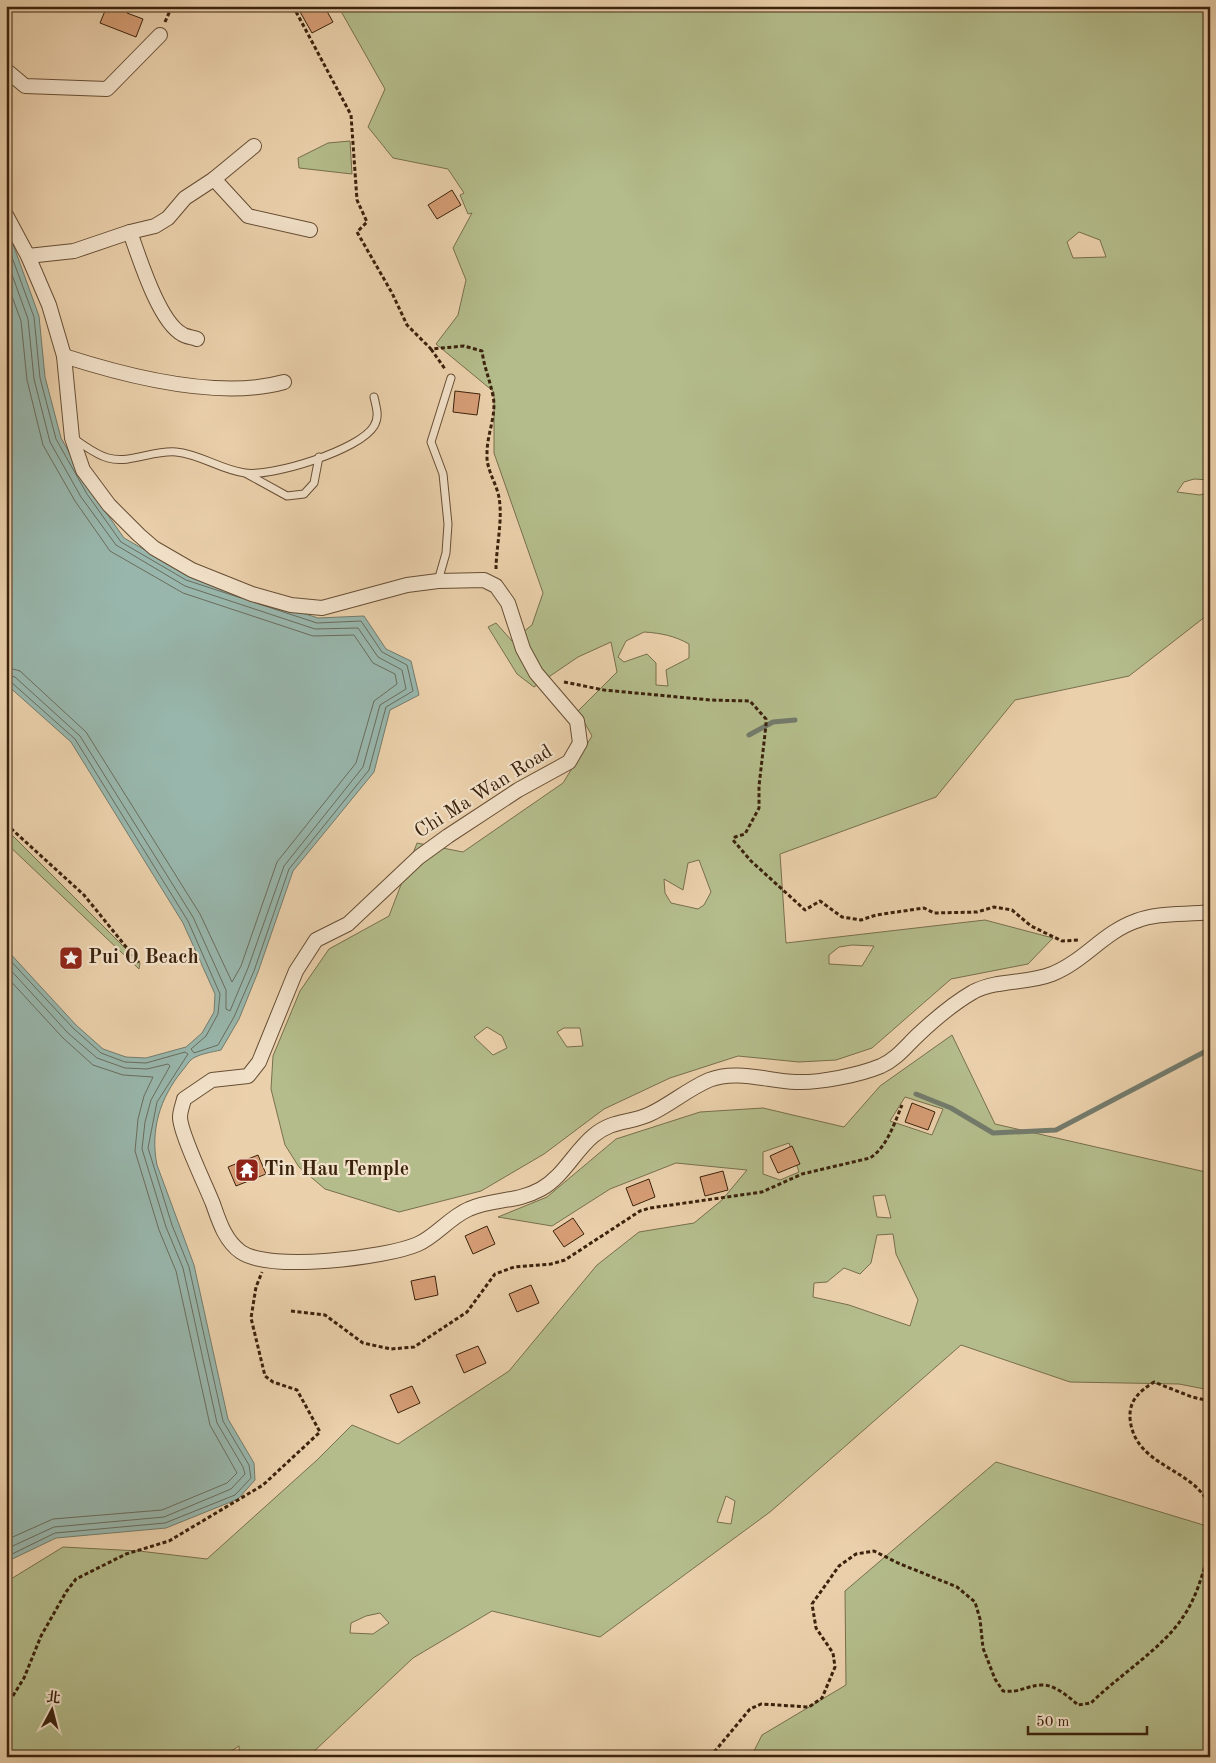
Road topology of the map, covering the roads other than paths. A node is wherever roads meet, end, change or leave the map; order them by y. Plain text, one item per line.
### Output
1 (160, 35) dead end
2 (6, 70) edge
3 (254, 146) dead end
4 (214, 178) junction
5 (6, 215) edge
6 (310, 230) dead end
7 (130, 232) junction
8 (28, 256) junction
9 (197, 339) dead end
10 (64, 356) junction
11 (451, 378) road end
12 (284, 382) dead end
13 (374, 396) dead end
14 (72, 438) junction
15 (319, 457) junction
16 (244, 473) junction
17 (438, 581) junction
18 (1210, 912) edge

1 - 2 street
3 - 4 street
4 - 6 street
4 - 7 street
5 - 8 street
7 - 8 street
7 - 9 street
8 - 10 street
10 - 12 street
10 - 14 street
11 - 17 lane
13 - 15 lane
14 - 16 lane
14 - 17 street
15 - 16 lane
15 - 16 lane
17 - 18 street, Chi Ma Wan Road

